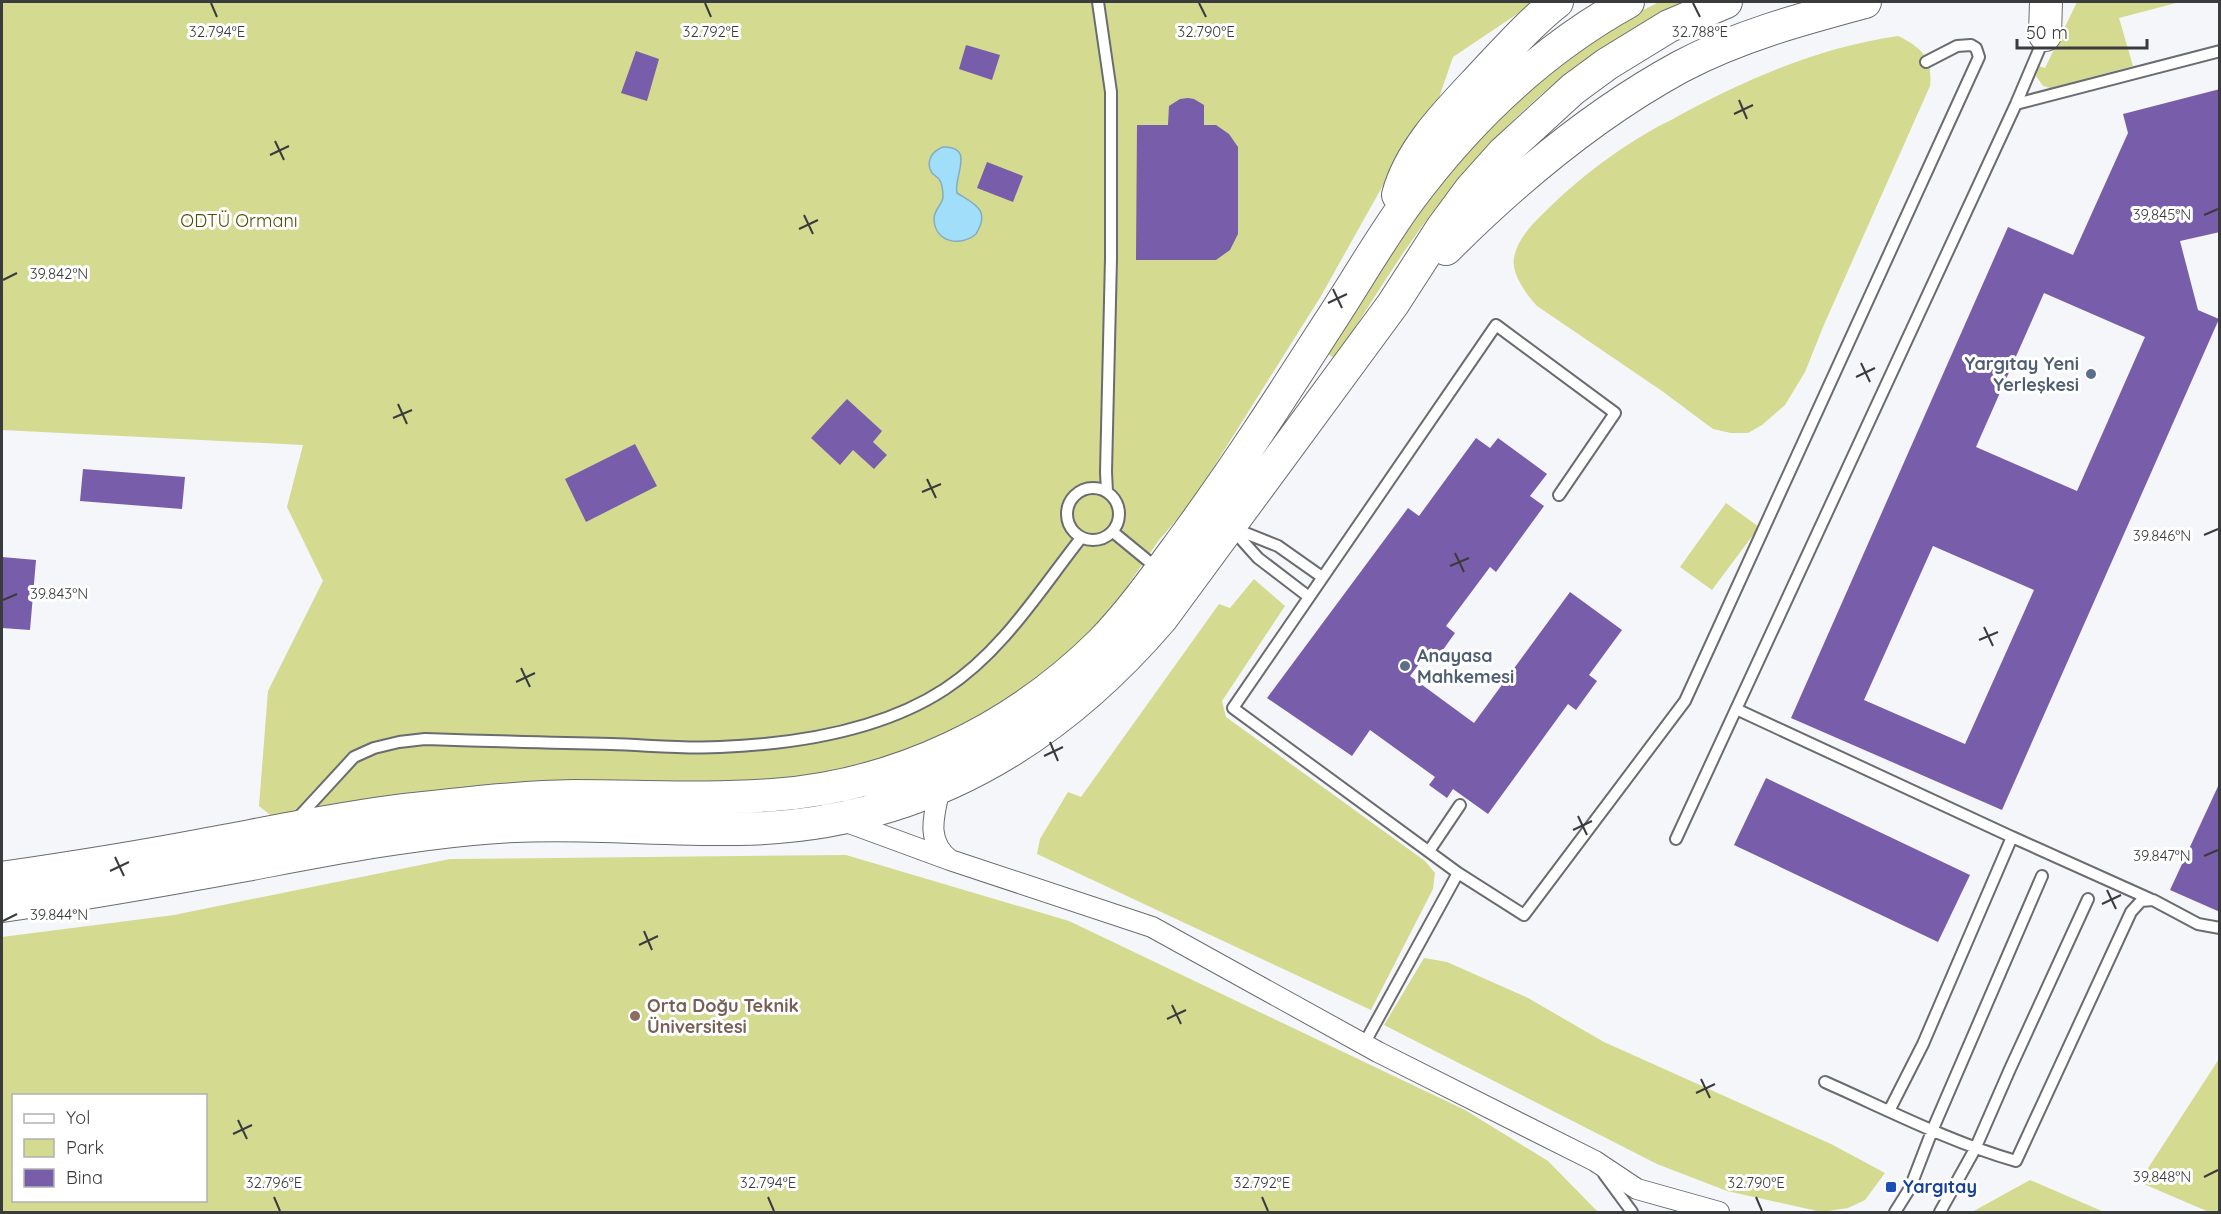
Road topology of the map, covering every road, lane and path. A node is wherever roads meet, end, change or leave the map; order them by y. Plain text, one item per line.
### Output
1 (1098, 2) edge
2 (1557, 2) edge
3 (1628, 2) edge
4 (1726, 2) edge
5 (1865, 2) edge
6 (2046, 2) edge
7 (2060, 2) edge
8 (2045, 35) junction
9 (2220, 51) edge
10 (1926, 62) dead end
11 (2016, 105) junction
12 (1395, 220) junction
13 (1394, 304) junction
14 (1105, 490) junction
15 (1559, 495) dead end
16 (1217, 518) junction
17 (1113, 532) junction
18 (1081, 538) junction
19 (1161, 571) junction
20 (1323, 577) junction
21 (1309, 597) junction
22 (1737, 709) junction
23 (940, 788) junction
24 (1460, 805) dead end
25 (839, 819) junction
26 (288, 829) junction
27 (2012, 837) junction
28 (1676, 839) dead end
29 (1429, 851) junction
30 (950, 860) junction
31 (1458, 873) junction
32 (2042, 876) dead end
33 (2, 878) edge
34 (2088, 899) dead end
35 (2153, 900) junction
36 (2, 906) edge
37 (2220, 928) edge
38 (1364, 1044) junction
39 (1825, 1082) dead end
40 (1889, 1111) junction
41 (1932, 1131) junction
42 (1975, 1149) junction
43 (1595, 1161) junction
44 (1632, 1212) edge
45 (1719, 1212) edge
46 (1896, 1212) edge
47 (1940, 1212) edge

1 - 14 lane
2 - 12 main road
3 - 12 main road
4 - 13 main road
5 - 13 main road
6 - 8 main road
7 - 8 street
8 - 11 lane
9 - 11 lane
10 - 31 lane
11 - 22 lane
12 - 16 main road
13 - 16 main road
14 - 17 lane
14 - 18 lane
15 - 20 lane
16 - 19 main road
16 - 20 lane
16 - 21 lane
16 - 23 main road
17 - 18 lane
17 - 19 lane
18 - 26 lane
19 - 26 main road
20 - 21 lane
21 - 29 lane
22 - 27 lane
22 - 28 lane
23 - 25 main road
23 - 30 street
24 - 29 lane
25 - 30 street
25 - 36 main road
26 - 33 main road
27 - 35 lane
27 - 40 lane
29 - 31 lane
30 - 38 street
31 - 38 lane
32 - 41 lane
34 - 42 lane
35 - 37 lane
35 - 42 lane
38 - 43 street
39 - 40 lane
40 - 41 lane
41 - 42 lane
41 - 46 lane
42 - 47 lane
43 - 44 lane
43 - 45 street

